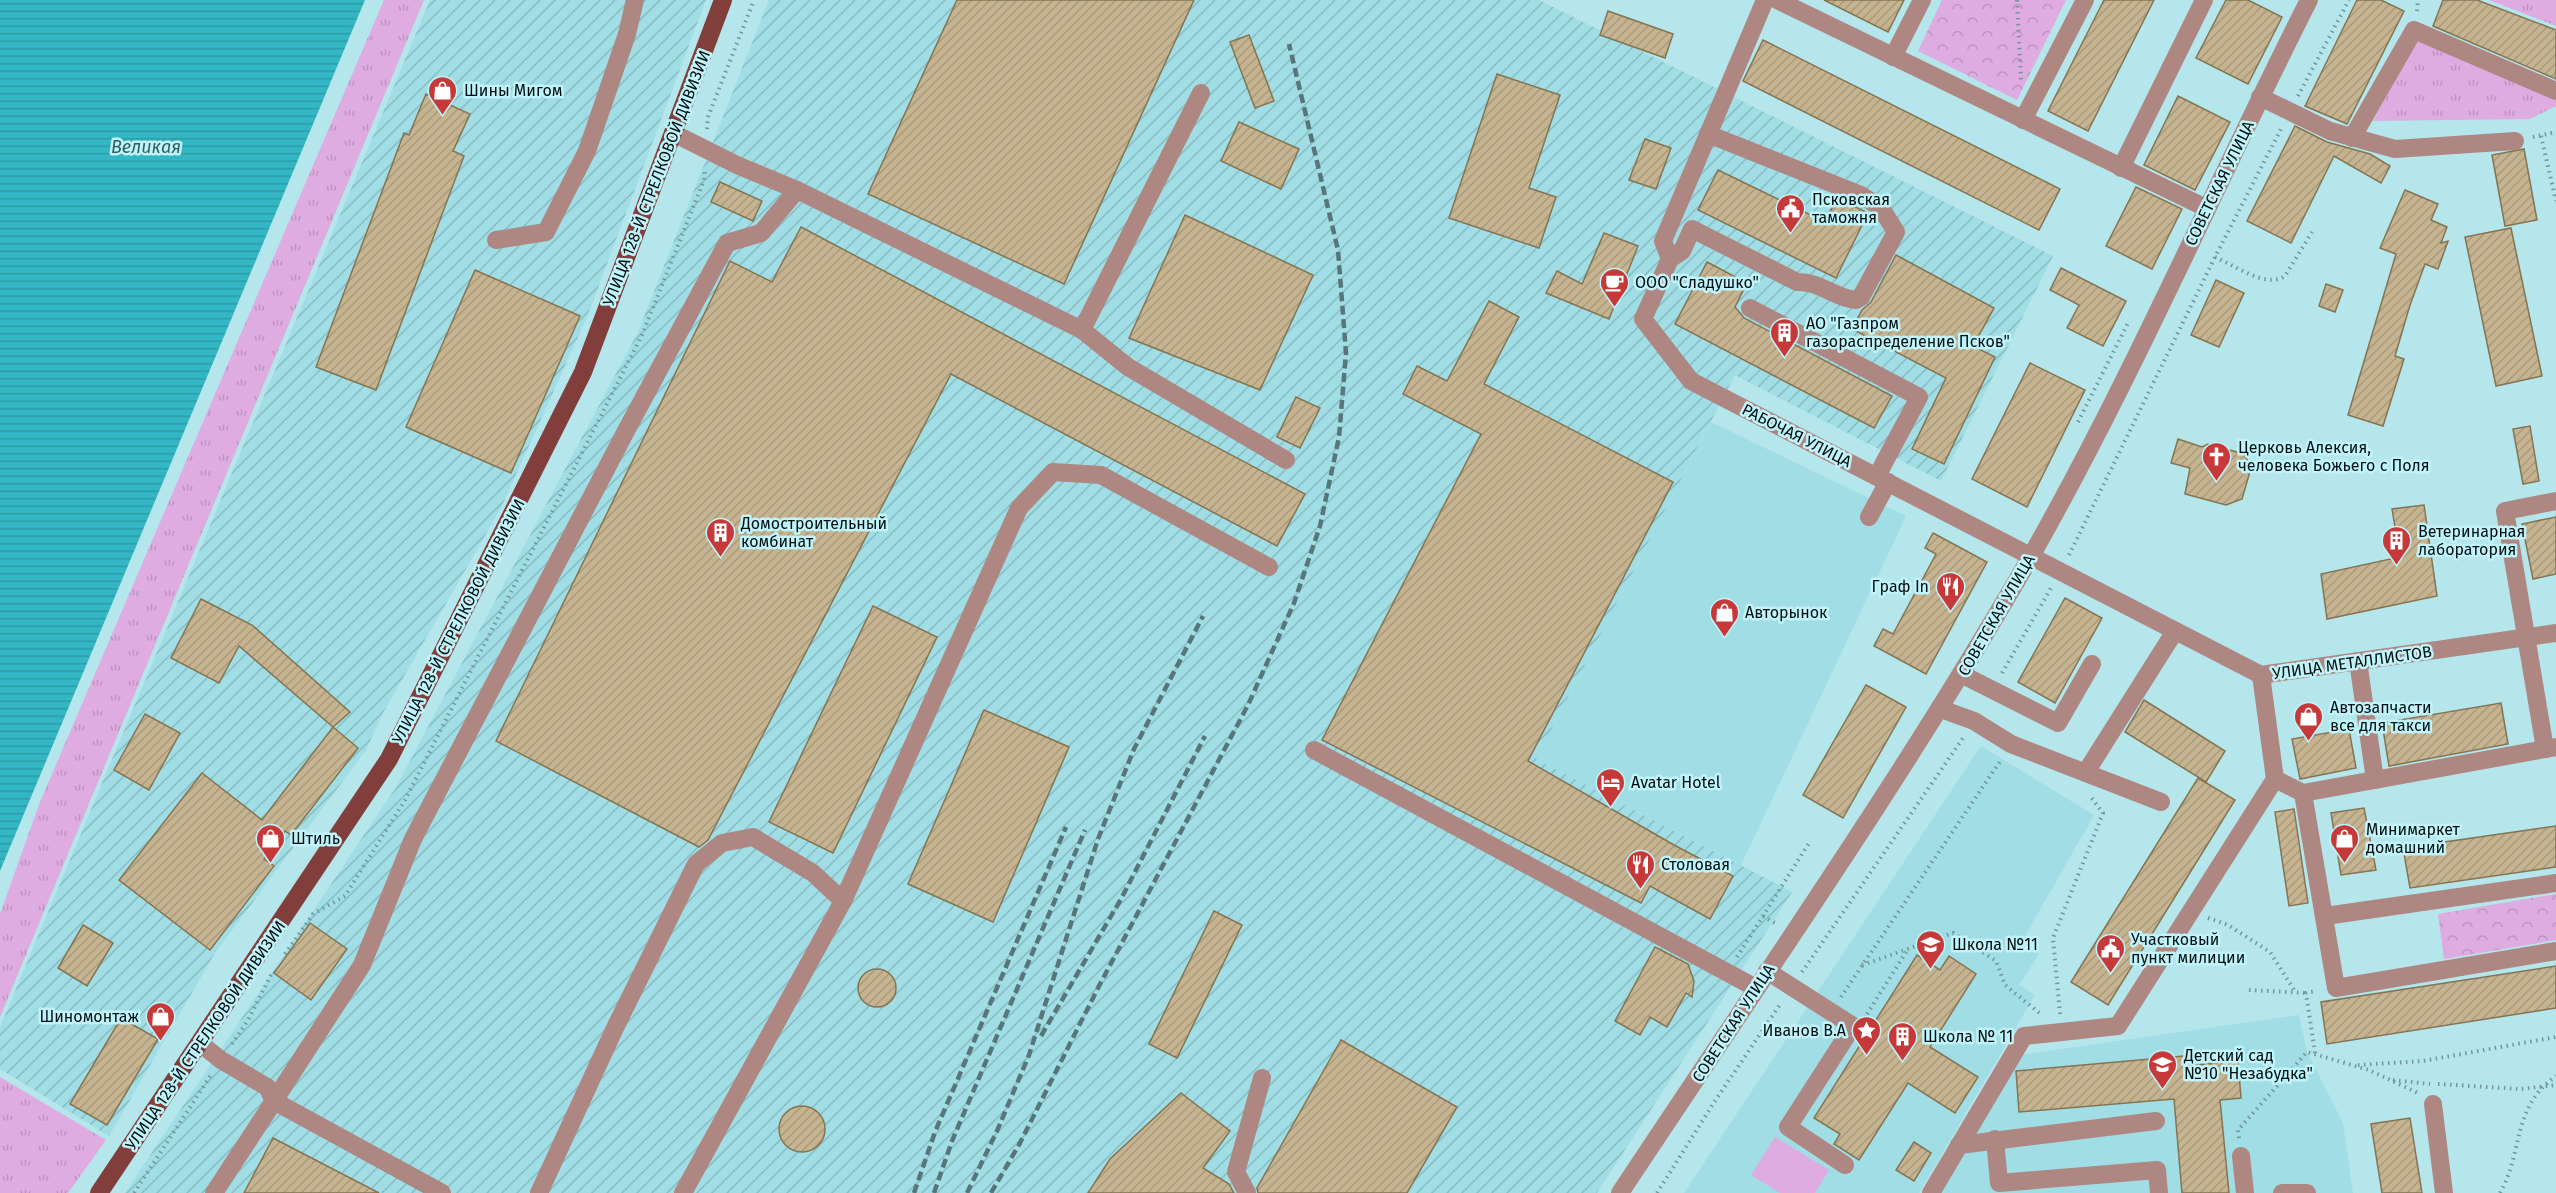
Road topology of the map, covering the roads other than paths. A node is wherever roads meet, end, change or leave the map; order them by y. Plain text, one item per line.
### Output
1 (635, 0) edge
2 (723, 0) edge
3 (1765, 0) edge
4 (1777, 0) edge
5 (1922, 0) edge
6 (2085, 0) edge
7 (2204, 0) edge
8 (2309, 0) edge
9 (1893, 57) junction
10 (2556, 91) edge
11 (1201, 93) dead end
12 (2260, 97) junction
13 (2024, 120) junction
14 (673, 133) junction
15 (1708, 134) junction
16 (2352, 138) junction
17 (2515, 141) dead end
18 (2121, 168) junction
19 (797, 190) junction
20 (2206, 208) junction
21 (496, 240) dead end
22 (1670, 259) junction
23 (1750, 308) dead end
24 (1082, 330) junction
25 (1286, 460) dead end
26 (1882, 479) junction
27 (2556, 501) edge
28 (1869, 517) dead end
29 (2031, 556) junction
30 (1269, 567) dead end
31 (2175, 631) junction
32 (2556, 633) edge
33 (2525, 638) junction
34 (2358, 662) junction
35 (2092, 664) dead end
36 (1961, 674) junction
37 (2261, 675) junction
38 (1941, 709) junction
39 (2551, 748) edge
40 (1314, 750) dead end
41 (2086, 772) junction
42 (2275, 780) junction
43 (2375, 780) junction
44 (2303, 793) junction
45 (2161, 802) dead end
46 (2556, 883) edge
47 (843, 901) junction
48 (2325, 916) junction
49 (2556, 951) edge
50 (1767, 970) junction
51 (1756, 988) junction
52 (201, 1044) junction
53 (1262, 1077) dead end
54 (274, 1101) junction
55 (2433, 1104) road end
56 (2156, 1121) dead end
57 (1995, 1139) junction
58 (1959, 1145) junction
59 (2241, 1156) road end
60 (1845, 1165) dead end
61 (99, 1193) edge
62 (214, 1193) edge
63 (442, 1193) edge
64 (539, 1193) edge
65 (683, 1193) edge
66 (1247, 1193) edge
67 (1620, 1193) edge
68 (1931, 1193) edge
69 (2159, 1193) edge
70 (2245, 1193) edge
71 (2282, 1193) edge
72 (2307, 1193) edge
73 (2444, 1193) edge

1 - 21 street
2 - 14 main road, УЛИЦА 128-Й СТРЕЛКОВОЙ ДИВИЗИИ
3 - 15 street
4 - 9 street
5 - 9 street
6 - 13 street
7 - 18 street
8 - 12 street, СОВЕТСКАЯ УЛИЦА
9 - 13 street
10 - 16 street
11 - 24 street
12 - 16 street
12 - 20 street, СОВЕТСКАЯ УЛИЦА
13 - 18 street
14 - 19 street
14 - 52 main road, УЛИЦА 128-Й СТРЕЛКОВОЙ ДИВИЗИИ
15 - 22 street
15 - 22 street
16 - 17 street
18 - 20 street
19 - 24 street
19 - 54 street
20 - 29 street, СОВЕТСКАЯ УЛИЦА
22 - 26 street, РАБОЧАЯ УЛИЦА
23 - 26 street
24 - 25 street
26 - 28 street
26 - 29 street, РАБОЧАЯ УЛИЦА
27 - 33 street
29 - 31 street, УЛИЦА МЕТАЛЛИСТОВ
29 - 36 street, СОВЕТСКАЯ УЛИЦА
30 - 47 street
31 - 37 street, УЛИЦА МЕТАЛЛИСТОВ
31 - 41 street
32 - 33 street, УЛИЦА МЕТАЛЛИСТОВ
33 - 34 street, УЛИЦА МЕТАЛЛИСТОВ
33 - 39 street
34 - 37 street, УЛИЦА МЕТАЛЛИСТОВ
34 - 43 street
35 - 36 street
36 - 38 street, СОВЕТСКАЯ УЛИЦА
37 - 42 street
38 - 41 street
38 - 50 street, СОВЕТСКАЯ УЛИЦА
39 - 43 street
40 - 51 street
41 - 45 street
42 - 44 street
42 - 58 street
43 - 44 street
44 - 48 street
46 - 48 street
47 - 64 street
47 - 65 street
48 - 49 street
50 - 51 street, СОВЕТСКАЯ УЛИЦА
50 - 60 street
51 - 67 street, СОВЕТСКАЯ УЛИЦА
52 - 54 street
52 - 61 main road, УЛИЦА 128-Й СТРЕЛКОВОЙ ДИВИЗИИ
53 - 66 street
54 - 62 street
54 - 63 street
55 - 73 street
56 - 57 street
57 - 58 street
57 - 69 street
58 - 68 street
59 - 70 street
71 - 72 street

